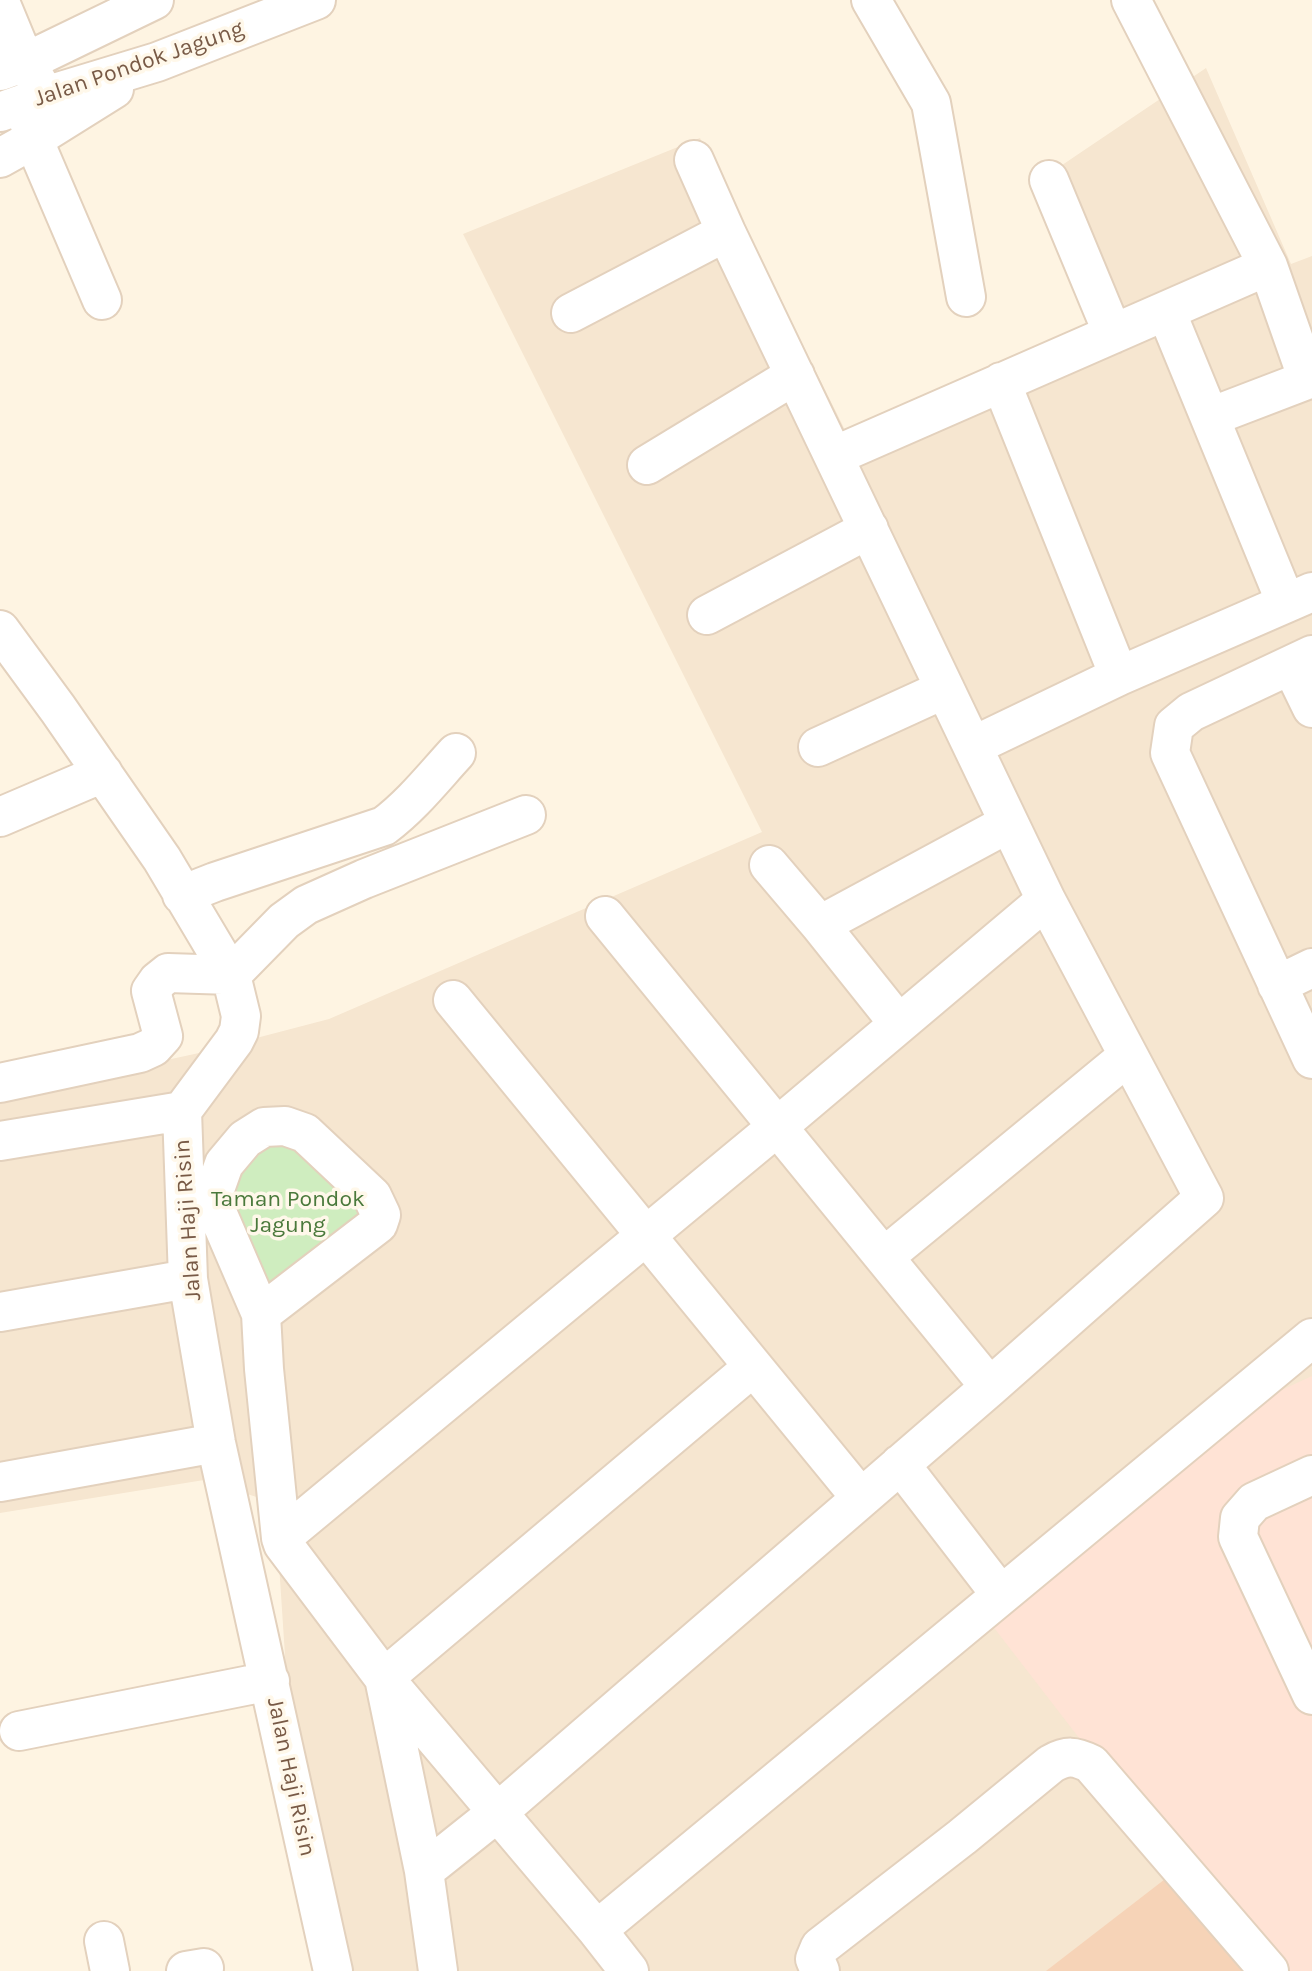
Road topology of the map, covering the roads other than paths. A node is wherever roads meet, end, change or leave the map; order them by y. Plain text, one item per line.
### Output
1 (154, 0) edge
2 (166, 0) edge
3 (316, 0) edge
4 (871, 0) edge
5 (1130, 0) edge
6 (0, 2) edge
7 (173, 55) junction
8 (14, 66) edge
9 (26, 113) edge
10 (0, 158) edge
11 (694, 160) dead end
12 (1049, 180) dead end
13 (726, 232) junction
14 (1268, 266) junction
15 (966, 297) dead end
16 (102, 300) dead end
17 (1166, 311) junction
18 (571, 313) dead end
19 (1113, 334) junction
20 (795, 375) junction
21 (1310, 379) edge
22 (1001, 382) junction
23 (1210, 417) junction
24 (834, 456) junction
25 (647, 465) dead end
26 (869, 528) junction
27 (1299, 597) edge
28 (707, 615) dead end
29 (0, 629) edge
30 (1301, 660) edge
31 (1119, 676) junction
32 (945, 689) junction
33 (1312, 708) edge
34 (973, 746) junction
35 (818, 747) dead end
36 (456, 752) dead end
37 (103, 773) junction
38 (526, 815) dead end
39 (0, 817) edge
40 (1009, 823) junction
41 (769, 865) dead end
42 (182, 895) junction
43 (1046, 900) junction
44 (605, 916) dead end
45 (820, 925) junction
46 (1312, 968) edge
47 (231, 975) junction
48 (1277, 985) junction
49 (453, 1000) dead end
50 (899, 1024) junction
51 (1128, 1056) junction
52 (1312, 1059) edge
53 (0, 1083) edge
54 (182, 1111) junction
55 (777, 1127) junction
56 (0, 1142) edge
57 (646, 1235) junction
58 (884, 1257) junction
59 (188, 1279) junction
60 (0, 1312) edge
61 (261, 1314) junction
62 (1312, 1338) edge
63 (753, 1367) junction
64 (990, 1387) junction
65 (216, 1443) junction
66 (900, 1464) junction
67 (1312, 1475) edge
68 (0, 1482) edge
69 (861, 1498) junction
70 (281, 1538) junction
71 (1001, 1595) junction
72 (384, 1678) junction
73 (270, 1681) junction
74 (1312, 1695) edge
75 (19, 1731) dead end
76 (498, 1812) junction
77 (424, 1871) junction
78 (597, 1930) junction
79 (333, 1971) edge
80 (438, 1971) edge
81 (629, 1971) edge
82 (820, 1971) edge
83 (1269, 1971) edge

1 - 8 street
2 - 7 street
3 - 7 street, Jalan Pondok Jagung
4 - 15 street
5 - 14 street
6 - 8 street
7 - 9 street, Jalan Pondok Jagung
8 - 9 street
9 - 10 street, Jalan Pondok Jagung
9 - 16 street
11 - 13 street
12 - 19 street
13 - 18 street
13 - 20 street
14 - 17 street
14 - 21 street
17 - 19 street
17 - 23 street
19 - 22 street
20 - 24 street
20 - 25 street
21 - 23 street
22 - 24 street
22 - 31 street
23 - 27 street
24 - 26 street
26 - 28 street
26 - 32 street
27 - 31 street
29 - 37 street, Jalan Haji Risin
30 - 33 street
30 - 48 street
31 - 34 street
32 - 34 street
32 - 35 street
34 - 40 street
36 - 42 street
37 - 39 street
37 - 42 street, Jalan Haji Risin
38 - 47 street
40 - 43 street
40 - 45 street
41 - 45 street
42 - 47 street, Jalan Haji Risin
43 - 50 street
43 - 51 street
44 - 55 street
45 - 50 street
46 - 48 street
47 - 53 street
47 - 54 street, Jalan Haji Risin
48 - 52 street
49 - 57 street
50 - 55 street
51 - 58 street
51 - 64 street
54 - 56 street
54 - 59 street, Jalan Haji Risin
55 - 57 street
55 - 58 street
57 - 63 street
57 - 70 street
58 - 64 street
59 - 60 street
59 - 65 street, Jalan Haji Risin
61 - 61 street
61 - 70 street
62 - 71 street
63 - 69 street
63 - 72 street
64 - 66 street
65 - 68 street
65 - 73 street, Jalan Haji Risin
66 - 69 street
66 - 71 street
67 - 74 street
69 - 76 street
70 - 72 street
71 - 78 street
72 - 76 street
72 - 77 street
73 - 75 street
73 - 79 street, Jalan Haji Risin
76 - 77 street
76 - 78 street
77 - 80 street
78 - 81 street
82 - 83 street

